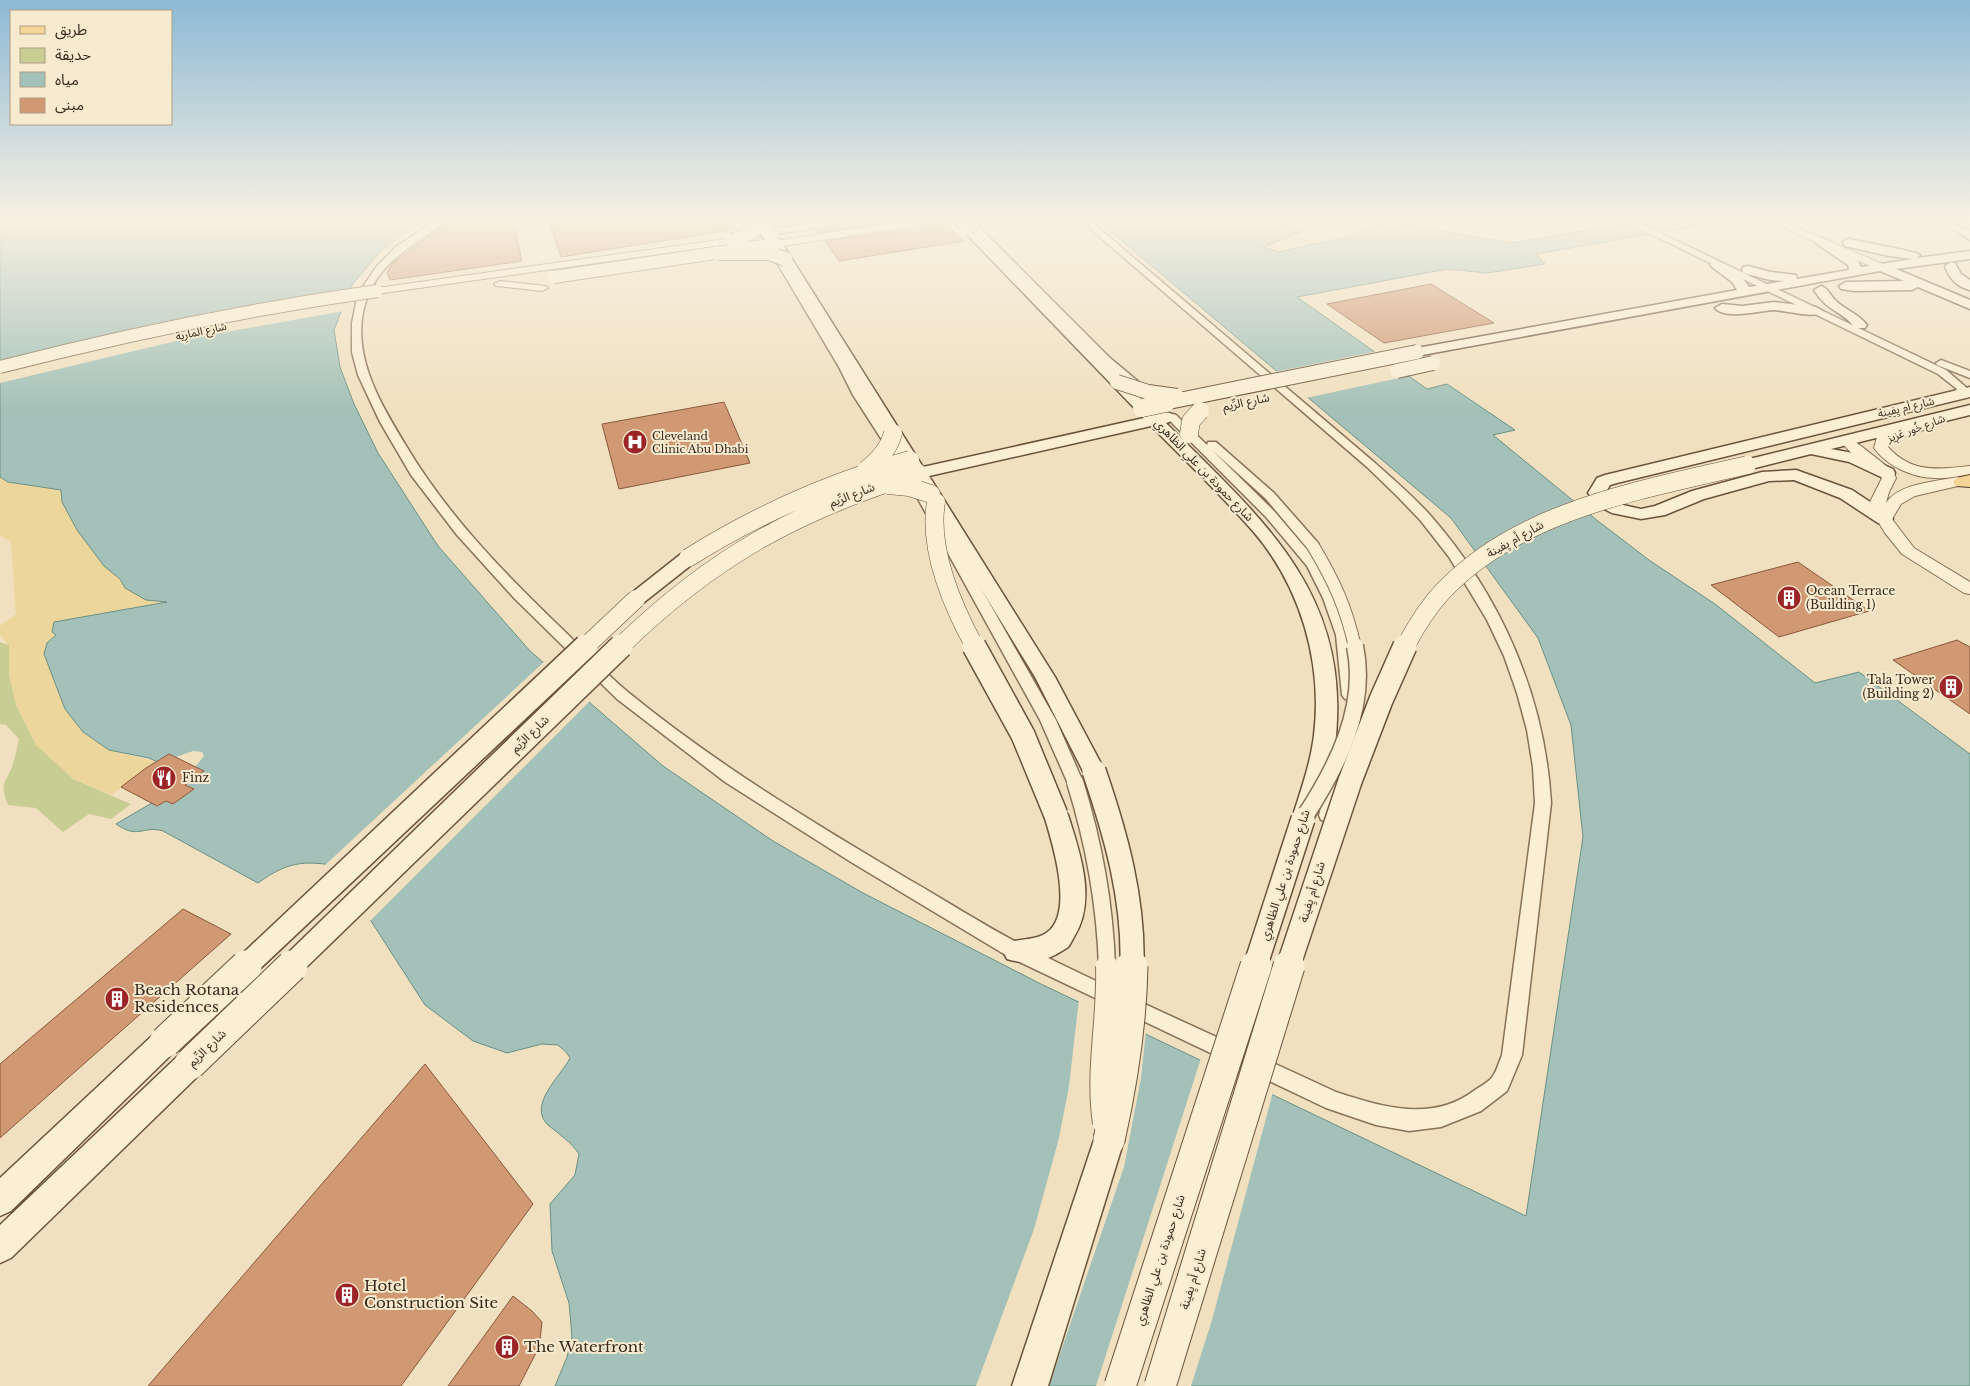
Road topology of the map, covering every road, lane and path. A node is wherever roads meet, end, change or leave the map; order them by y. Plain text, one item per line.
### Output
1 (370, 284) edge
2 (432, 284) edge
3 (500, 284) joint
4 (796, 284) edge
5 (800, 284) edge
6 (1023, 284) edge
7 (1028, 284) edge
8 (1159, 284) edge
9 (1740, 284) edge
10 (1762, 284) edge
11 (1769, 284) edge
12 (1807, 284) edge
13 (1853, 284) edge
14 (1925, 284) edge
15 (1948, 284) edge
16 (1846, 286) junction
17 (542, 288) dead end
18 (1821, 290) junction
19 (1782, 292) junction
20 (1939, 292) junction
21 (1744, 293) junction
22 (1970, 293) edge
23 (1970, 305) edge
24 (1722, 308) junction
25 (1816, 311) junction
26 (1860, 325) junction
27 (1945, 365) junction
28 (0, 367) edge
29 (1931, 367) junction
30 (1970, 375) edge
31 (0, 377) edge
32 (1117, 382) junction
33 (1963, 393) edge
34 (1207, 395) junction
35 (1257, 399) dead end
36 (1228, 405) dead end
37 (1200, 411) junction
38 (1886, 411) junction
39 (1966, 411) edge
40 (1156, 415) junction
41 (892, 433) junction
42 (1189, 434) junction
43 (1847, 440) junction
44 (1798, 452) junction
45 (913, 471) junction
46 (1887, 473) junction
47 (869, 479) junction
48 (1968, 479) edge
49 (933, 498) junction
50 (1884, 519) junction
51 (1307, 547) junction
52 (1970, 589) edge
53 (1303, 819) junction
54 (1016, 951) junction
55 (1250, 1062) junction
56 (1109, 1140) junction
57 (0, 1200) edge
58 (0, 1247) edge
59 (1030, 1386) edge
60 (1120, 1386) edge
61 (1160, 1386) edge

1 - 54 street
2 - 28 street, شارع المارِية, bridge
3 - 17 street
3 - 31 street, شارع المارِية
4 - 45 street
5 - 41 main road
6 - 32 main road, شارع حمودة بن علي الظاهري
7 - 51 street
8 - 55 street
9 - 21 main road
10 - 19 street
11 - 19 street
12 - 19 main road, شارع الرِّيم
13 - 16 main road, شارع الرِّيم
14 - 20 main road
15 - 22 main road
16 - 18 main road, شارع الرِّيم
16 - 20 main road
18 - 19 main road, شارع الرِّيم
18 - 26 main road
19 - 21 main road, شارع الرِّيم
19 - 24 main road, شارع الرِّيم
19 - 25 street
19 - 26 street
20 - 23 main road
21 - 34 main road, شارع الرِّيم, bridge
24 - 25 main road
24 - 35 main road, شارع الرِّيم, bridge
25 - 29 street
26 - 27 street
27 - 29 street
27 - 30 street
29 - 33 street
32 - 34 main road, bridge
32 - 40 main road, شارع حمودة بن علي الظاهري
33 - 38 main road, شارع أم يِفينة
34 - 40 main road, شارع الرِّيم, bridge
36 - 37 main road, شارع الرِّيم
37 - 40 main road, شارع الرِّيم
37 - 42 main road, bridge
38 - 43 main road
38 - 50 main road, شارع أم يِفينة
39 - 43 main road, شارع أم يِفينة
39 - 48 street, شارع خُور عَزِيز
40 - 42 street, شارع حمودة بن علي الظاهري
40 - 45 main road, شارع الرِّيم
40 - 53 main road, شارع حمودة بن علي الظاهري, bridge
41 - 45 main road
41 - 47 main road, bridge
42 - 51 street, شارع حمودة بن علي الظاهري
43 - 44 main road, شارع أم يِفينة
43 - 46 street
44 - 46 main road
44 - 61 main road, شارع أم يِفينة, bridge
45 - 47 main road, شارع الرِّيم, bridge
45 - 49 main road
45 - 56 street, bridge
46 - 50 street
47 - 49 main road, bridge
47 - 57 main road, شارع الرِّيم, bridge
47 - 58 main road, شارع الرِّيم, bridge
48 - 50 street
49 - 54 main road, bridge
49 - 56 main road, bridge
50 - 52 street
51 - 53 street, bridge
51 - 55 street, شارع حمودة بن علي الظاهري
53 - 60 main road, شارع حمودة بن علي الظاهري, bridge
54 - 55 street
56 - 59 main road

